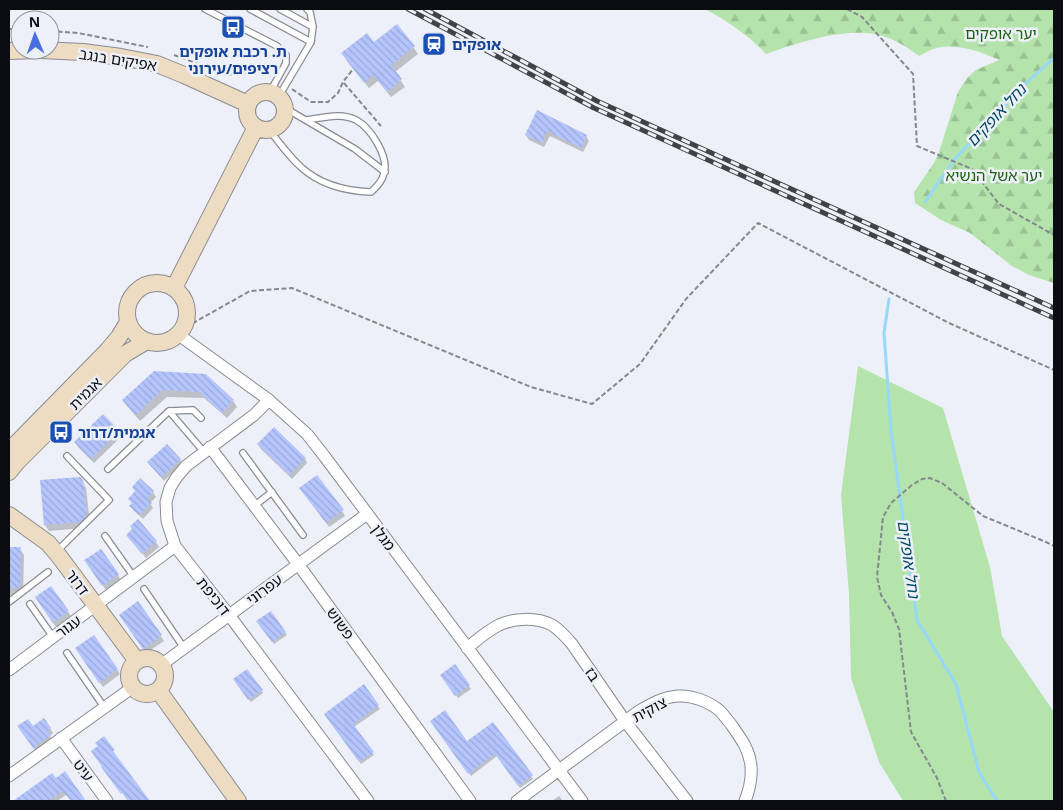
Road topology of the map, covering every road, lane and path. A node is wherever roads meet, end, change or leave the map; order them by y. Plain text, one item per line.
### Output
1 (205, 9) edge
2 (250, 9) edge
3 (280, 9) edge
4 (307, 9) edge
5 (847, 9) edge
6 (313, 27) junction
7 (311, 42) junction
8 (60, 51) edge
9 (353, 69) dead end
10 (343, 82) junction
11 (280, 95) junction
12 (248, 104) junction
13 (306, 120) junction
14 (381, 126) dead end
15 (262, 128) junction
16 (385, 172) junction
17 (1054, 235) edge
18 (174, 288) junction
19 (128, 322) junction
20 (182, 331) junction
21 (145, 342) junction
22 (1054, 370) edge
23 (270, 400) junction
24 (169, 411) junction
25 (202, 418) dead end
26 (207, 450) junction
27 (9, 451) edge
28 (243, 453) dead end
29 (66, 456) dead end
30 (108, 469) dead end
31 (9, 472) edge
32 (272, 492) junction
33 (254, 506) junction
34 (367, 514) junction
35 (9, 515) edge
36 (303, 535) dead end
37 (105, 536) dead end
38 (175, 546) junction
39 (1054, 546) edge
40 (56, 552) junction
41 (298, 564) junction
42 (48, 572) dead end
43 (134, 576) junction
44 (144, 589) dead end
45 (9, 602) edge
46 (30, 604) dead end
47 (96, 606) junction
48 (229, 615) junction
49 (53, 637) junction
50 (184, 648) junction
51 (467, 648) junction
52 (67, 653) dead end
53 (137, 661) junction
54 (161, 665) junction
55 (9, 670) edge
56 (132, 687) junction
57 (158, 690) junction
58 (104, 707) junction
59 (625, 722) junction
60 (61, 738) junction
61 (558, 770) junction
62 (9, 776) edge
63 (107, 801) edge
64 (238, 801) edge
65 (368, 801) edge
66 (470, 801) edge
67 (518, 801) edge
68 (582, 801) edge
69 (686, 801) edge
70 (746, 801) edge
71 (946, 801) edge

1 - 11 lane
2 - 7 lane
3 - 6 lane
4 - 6 lane
5 - 17 path
6 - 7 lane
7 - 11 lane
8 - 12 street, אפיקים בנגב
9 - 10 path
10 - 11 path
10 - 14 path
11 - 12 street
11 - 13 lane
11 - 15 street
12 - 15 street
13 - 16 lane
13 - 16 lane
15 - 16 lane
15 - 18 street
18 - 19 street
18 - 20 street
19 - 21 street
19 - 27 street, אגמית
20 - 21 street
20 - 22 path
20 - 23 street, מגלן
21 - 31 street, אגמית
23 - 26 street, דוכיפת
23 - 34 street, מגלן
24 - 25 lane
24 - 26 lane
24 - 30 lane
26 - 33 street, פשוש
26 - 38 street, דוכיפת
28 - 32 lane
29 - 40 lane
32 - 33 lane
32 - 36 lane
33 - 41 street, פשוש
34 - 41 street, עפרוני
34 - 51 street, מגלן
35 - 40 street, דרור
37 - 43 lane
38 - 43 street, עגור
38 - 48 street, דוכיפת
39 - 71 path
40 - 47 street, דרור
41 - 48 street, עפרוני
41 - 66 street, פשוש
42 - 45 lane
43 - 47 street, עגור
44 - 50 lane
46 - 49 lane
47 - 49 street, עגור
47 - 53 street, דרור
48 - 50 street, עפרוני
48 - 65 street, דוכיפת
49 - 55 street, עגור
50 - 54 street, עפרוני
51 - 59 street, בז
51 - 61 street, מגלן
52 - 58 lane
53 - 54 street
53 - 56 street
54 - 57 street
56 - 57 street
56 - 58 street
57 - 64 street
58 - 60 street
59 - 61 street, צוקית
59 - 69 street, בז
59 - 70 street, צוקית
60 - 62 street
60 - 63 street, עיט
61 - 67 street, צוקית
61 - 68 street

